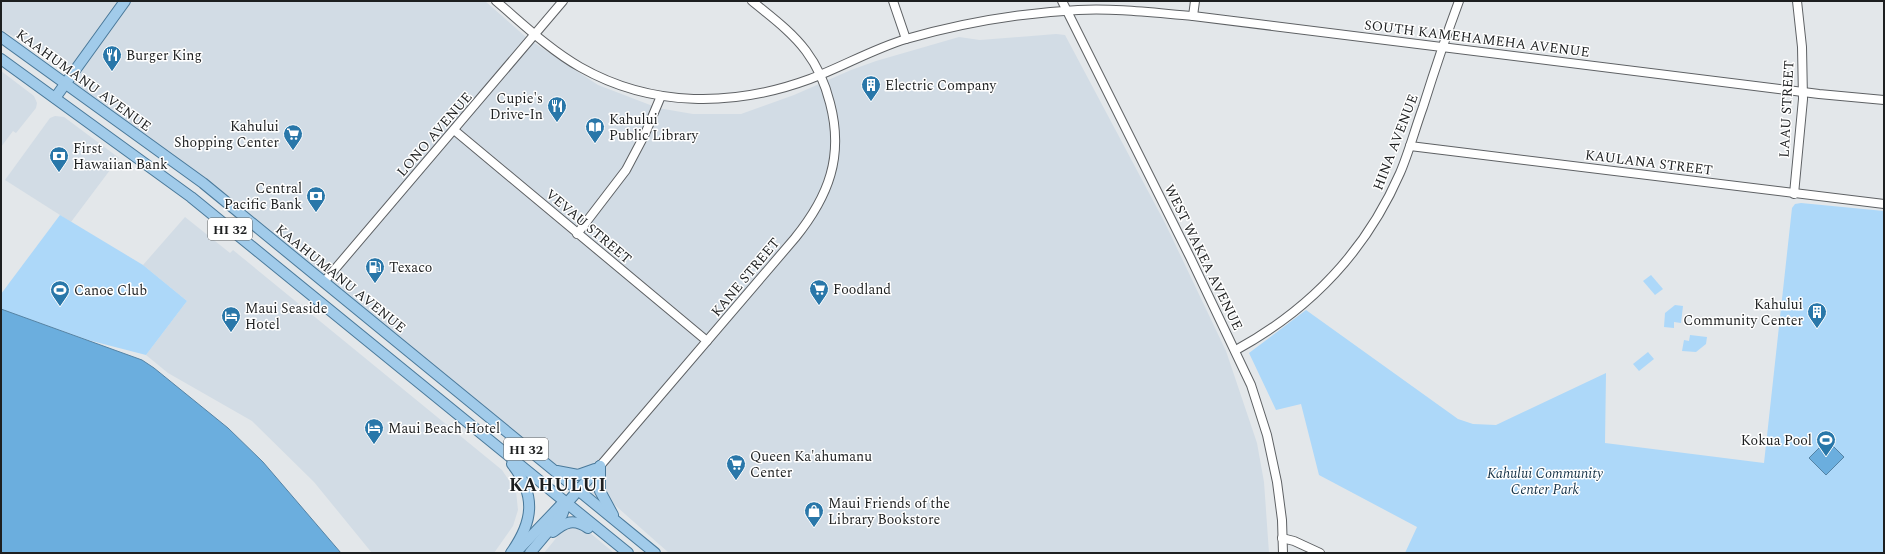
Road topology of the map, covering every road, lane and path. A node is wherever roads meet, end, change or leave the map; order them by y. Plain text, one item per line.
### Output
1 (125, 1) edge
2 (496, 1) edge
3 (563, 1) edge
4 (752, 1) edge
5 (893, 1) edge
6 (1062, 1) edge
7 (1195, 1) edge
8 (1459, 1) edge
9 (1797, 1) edge
10 (1067, 11) junction
11 (1193, 16) junction
12 (536, 35) junction
13 (1, 37) edge
14 (906, 40) junction
15 (1442, 46) junction
16 (1, 59) edge
17 (821, 74) junction
18 (66, 83) junction
19 (1803, 92) junction
20 (661, 96) junction
21 (55, 98) junction
22 (1884, 100) edge
23 (454, 130) junction
24 (1410, 146) junction
25 (203, 183) junction
26 (1794, 194) junction
27 (191, 197) junction
28 (1884, 204) edge
29 (577, 234) junction
30 (324, 282) junction
31 (313, 296) junction
32 (707, 341) junction
33 (1236, 350) junction
34 (447, 384) junction
35 (436, 398) junction
36 (499, 449) junction
37 (600, 466) junction
38 (552, 469) junction
39 (578, 490) junction
40 (566, 504) junction
41 (618, 523) junction
42 (604, 534) junction
43 (1282, 538) junction
44 (533, 550) edge
45 (511, 553) edge
46 (515, 553) edge
47 (628, 553) edge
48 (655, 553) edge
49 (1283, 553) edge
50 (1320, 553) edge

1 - 18 main road
2 - 12 street, SOUTH KAMEHAMEHA AVENUE
3 - 12 street, LONO AVENUE
4 - 17 street, KANE STREET
5 - 14 street
6 - 10 street, WEST WAKEA AVENUE
7 - 11 street
8 - 15 street, HINA AVENUE
9 - 19 street, LAAU STREET
10 - 11 street, SOUTH KAMEHAMEHA AVENUE
10 - 14 street, SOUTH KAMEHAMEHA AVENUE
10 - 33 street, WEST WAKEA AVENUE
11 - 15 street, SOUTH KAMEHAMEHA AVENUE
12 - 20 street, SOUTH KAMEHAMEHA AVENUE
12 - 23 street, LONO AVENUE
13 - 18 main road, KAAHUMANU AVENUE / HI 32
14 - 17 street, SOUTH KAMEHAMEHA AVENUE
15 - 19 street, SOUTH KAMEHAMEHA AVENUE
15 - 24 street, HINA AVENUE
16 - 21 main road, HI 32
17 - 20 street, SOUTH KAMEHAMEHA AVENUE
17 - 32 street, KANE STREET
18 - 21 main road
18 - 25 main road, KAAHUMANU AVENUE / HI 32
19 - 22 street, SOUTH KAMEHAMEHA AVENUE
19 - 26 street, LAAU STREET
20 - 29 street
21 - 27 main road, HI 32
23 - 29 street, VEVAU STREET
23 - 30 street, LONO AVENUE
24 - 26 street, KAULANA STREET
24 - 33 street, HINA AVENUE
25 - 27 main road
25 - 30 main road, KAAHUMANU AVENUE / HI 32
26 - 28 street, KAULANA STREET
27 - 31 main road, HI 32
29 - 32 street, VEVAU STREET
30 - 31 main road
30 - 34 main road, KAAHUMANU AVENUE / HI 32
31 - 35 main road, HI 32
32 - 37 street, KANE STREET
33 - 43 street, WEST WAKEA AVENUE
34 - 35 main road
34 - 38 main road, KAAHUMANU AVENUE / HI 32
35 - 36 main road, HI 32
36 - 40 main road, HI 32
36 - 45 main road
37 - 38 main road
37 - 39 main road
37 - 41 main road
38 - 39 main road, KAAHUMANU AVENUE / HI 32
39 - 40 main road
39 - 41 main road, KAAHUMANU AVENUE / HI 32
40 - 42 main road, HI 32
40 - 44 main road
40 - 46 main road
41 - 48 main road, KAAHUMANU AVENUE / HI 32
42 - 44 main road
42 - 47 main road, HI 32
43 - 49 street, WEST WAKEA AVENUE
43 - 50 street

